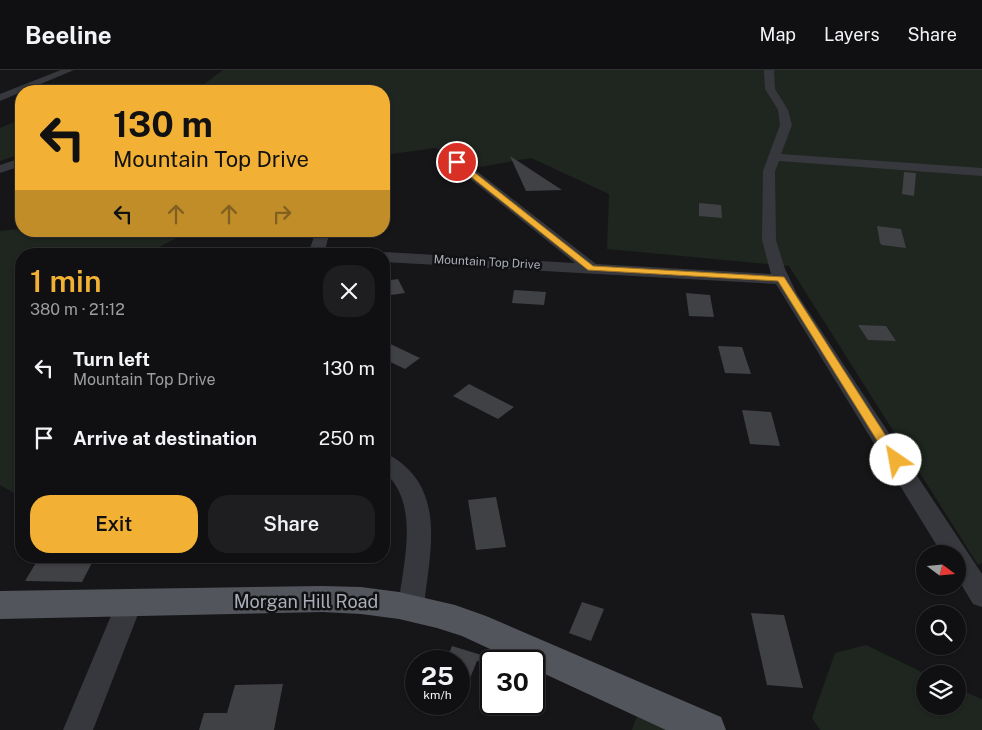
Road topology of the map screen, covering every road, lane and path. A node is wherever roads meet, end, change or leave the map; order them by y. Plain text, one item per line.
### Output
1 (69, 70) edge
2 (769, 70) edge
3 (29, 85) edge
4 (15, 90) edge
5 (3, 95) edge
6 (774, 157) junction
7 (457, 162) dead end
8 (15, 164) edge
9 (0, 169) edge
10 (982, 172) edge
11 (390, 256) edge
12 (591, 268) junction
13 (781, 279) junction
14 (390, 466) edge
15 (949, 545) edge
16 (966, 571) edge
17 (982, 596) edge
18 (129, 604) junction
19 (0, 605) edge
20 (411, 607) junction
21 (78, 730) edge
22 (707, 730) edge

1 - 3 street
2 - 6 street
4 - 5 street
6 - 10 street
6 - 13 street
7 - 12 street
8 - 9 street
11 - 12 street, Mountain Top Drive
12 - 13 street, Mountain Top Drive
13 - 15 street
14 - 20 street
16 - 17 street
18 - 19 main road, Morgan Hill Road
18 - 20 main road, Morgan Hill Road
18 - 21 street
20 - 22 main road, Morgan Hill Road

